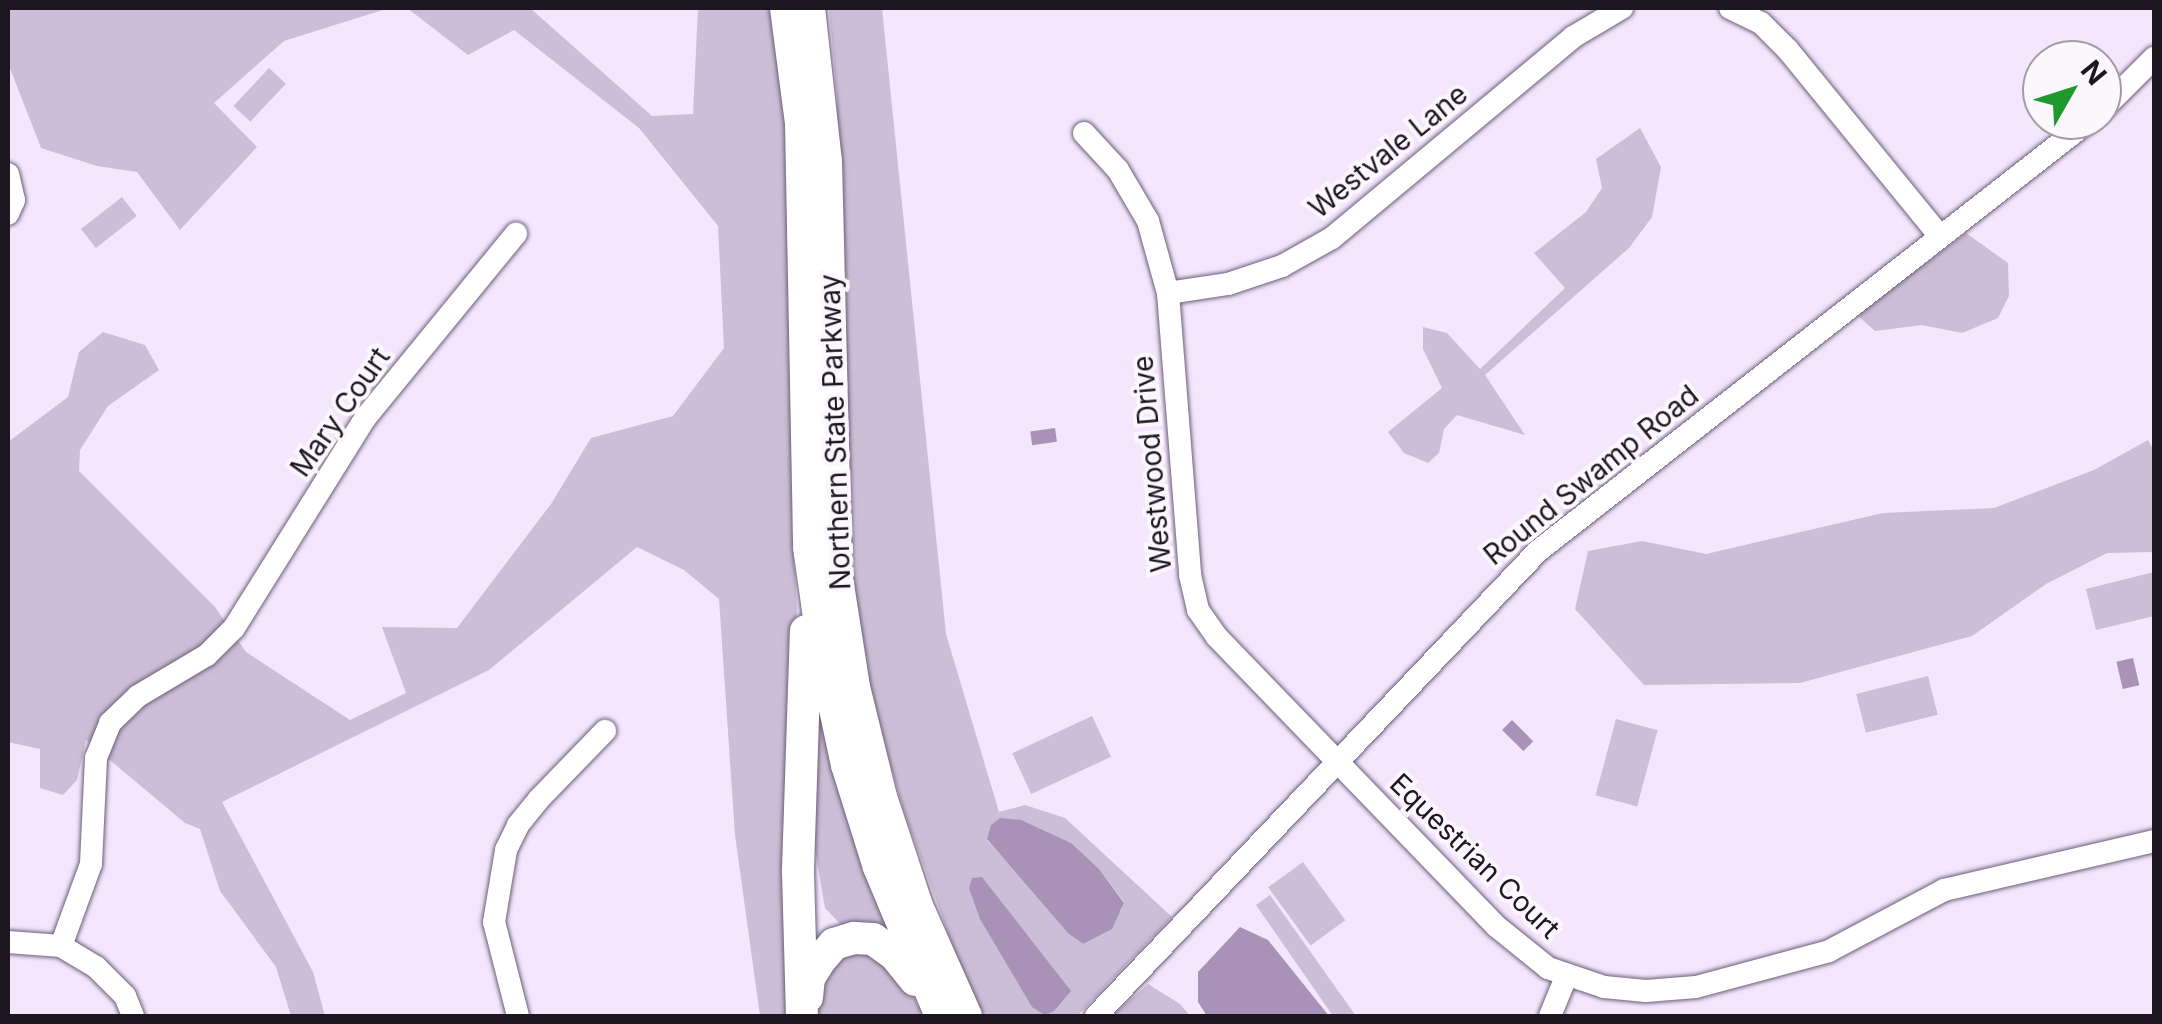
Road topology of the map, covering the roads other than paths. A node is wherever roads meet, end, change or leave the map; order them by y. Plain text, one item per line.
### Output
1 (786, 8) edge
2 (809, 8) edge
3 (1622, 8) edge
4 (1730, 8) edge
5 (2154, 58) edge
6 (2122, 90) edge
7 (1084, 132) dead end
8 (2064, 140) edge
9 (8, 174) edge
10 (8, 214) edge
11 (516, 234) dead end
12 (1939, 235) junction
13 (1168, 293) junction
14 (809, 547) junction
15 (605, 731) dead end
16 (1336, 761) junction
17 (2154, 841) edge
18 (8, 942) edge
19 (61, 946) junction
20 (1566, 977) junction
21 (133, 1016) edge
22 (518, 1016) edge
23 (805, 1016) edge
24 (941, 1016) edge
25 (966, 1016) edge
26 (1096, 1016) edge
27 (1550, 1016) edge

1 - 14 highway, Northern State Parkway
2 - 25 highway, Northern State Parkway
3 - 13 street, Westvale Lane
4 - 12 street
5 - 6 street
7 - 13 street, Westwood Drive
8 - 12 street, Round Swamp Road
9 - 10 street
11 - 19 street, Mary Court
12 - 16 street, Round Swamp Road
13 - 16 street, Westwood Drive
14 - 23 highway
14 - 24 highway, Northern State Parkway
15 - 22 street
16 - 20 street, Equestrian Court
16 - 26 street, Round Swamp Road
17 - 20 street, Equestrian Court
18 - 19 street
19 - 21 street
20 - 27 street
23 - 24 highway

